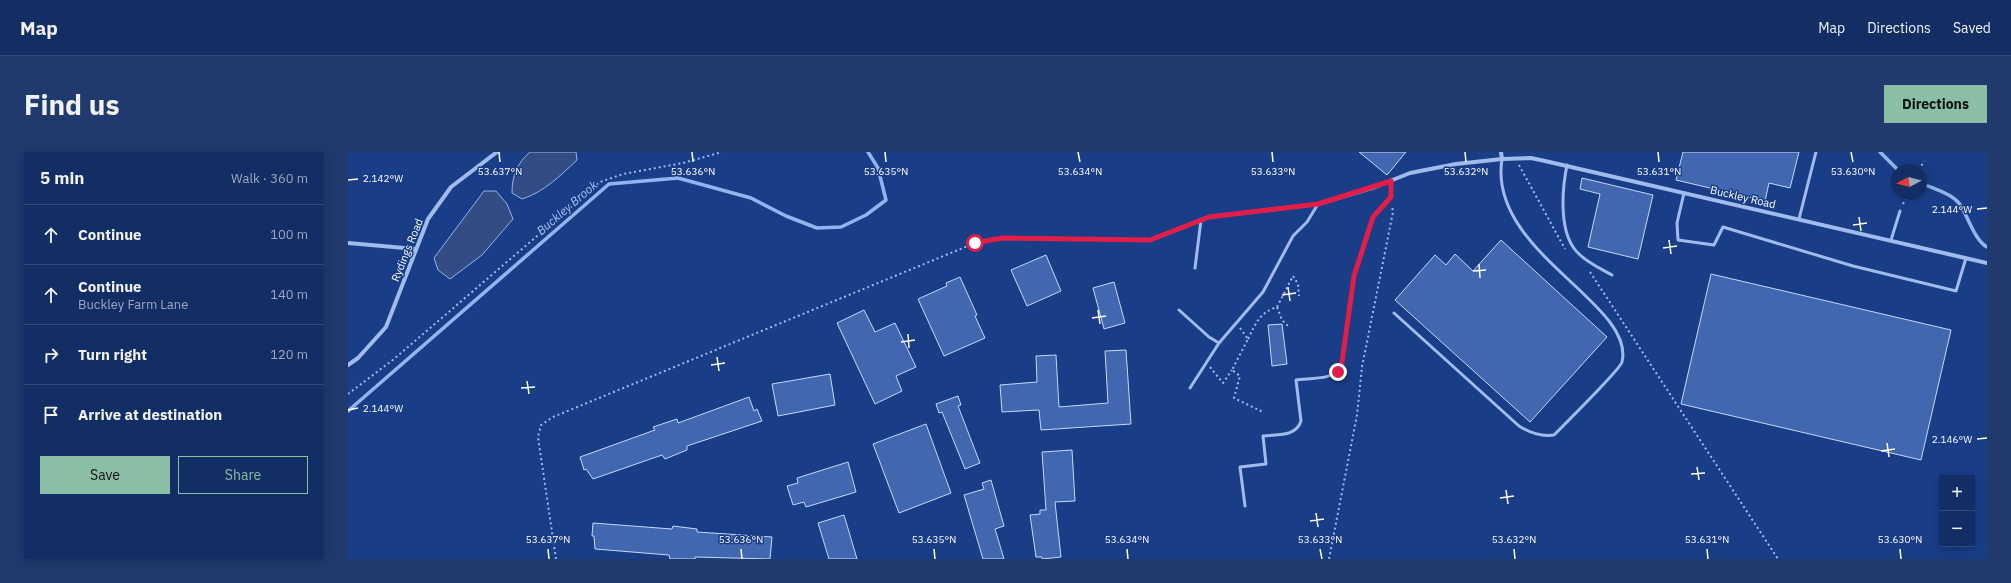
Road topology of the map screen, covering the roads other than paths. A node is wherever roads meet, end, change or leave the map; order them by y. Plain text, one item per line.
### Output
1 (497, 152) edge
2 (1501, 152) edge
3 (1816, 152) edge
4 (1502, 159) junction
5 (1566, 165) junction
6 (1391, 181) junction
7 (1684, 192) junction
8 (1318, 204) junction
9 (1900, 211) road end
10 (1799, 219) junction
11 (1201, 220) junction
12 (1150, 240) road end
13 (1891, 240) junction
14 (348, 243) edge
15 (416, 249) junction
16 (1966, 258) junction
17 (1987, 263) edge
18 (1195, 268) dead end
19 (1612, 276) dead end
20 (1179, 310) dead end
21 (1394, 313) dead end
22 (1219, 343) junction
23 (348, 365) edge
24 (1190, 388) dead end
25 (1245, 506) dead end

1 - 15 street, Rydings Road
2 - 4 street
3 - 10 lane
4 - 5 street, Buckley Road
4 - 6 street, Buckley Road
4 - 21 lane
5 - 7 street, Buckley Road
5 - 19 lane
6 - 8 street, Buckley Road
6 - 25 lane
7 - 10 street, Buckley Road
7 - 16 lane
8 - 11 street, Buckley Road
8 - 22 lane
9 - 13 lane
10 - 13 street, Buckley Road
11 - 12 street, Buckley Road
11 - 18 lane
13 - 16 street, Buckley Road
14 - 15 street
15 - 23 street, Rydings Road
16 - 17 street, Buckley Road
20 - 22 lane
22 - 24 lane

